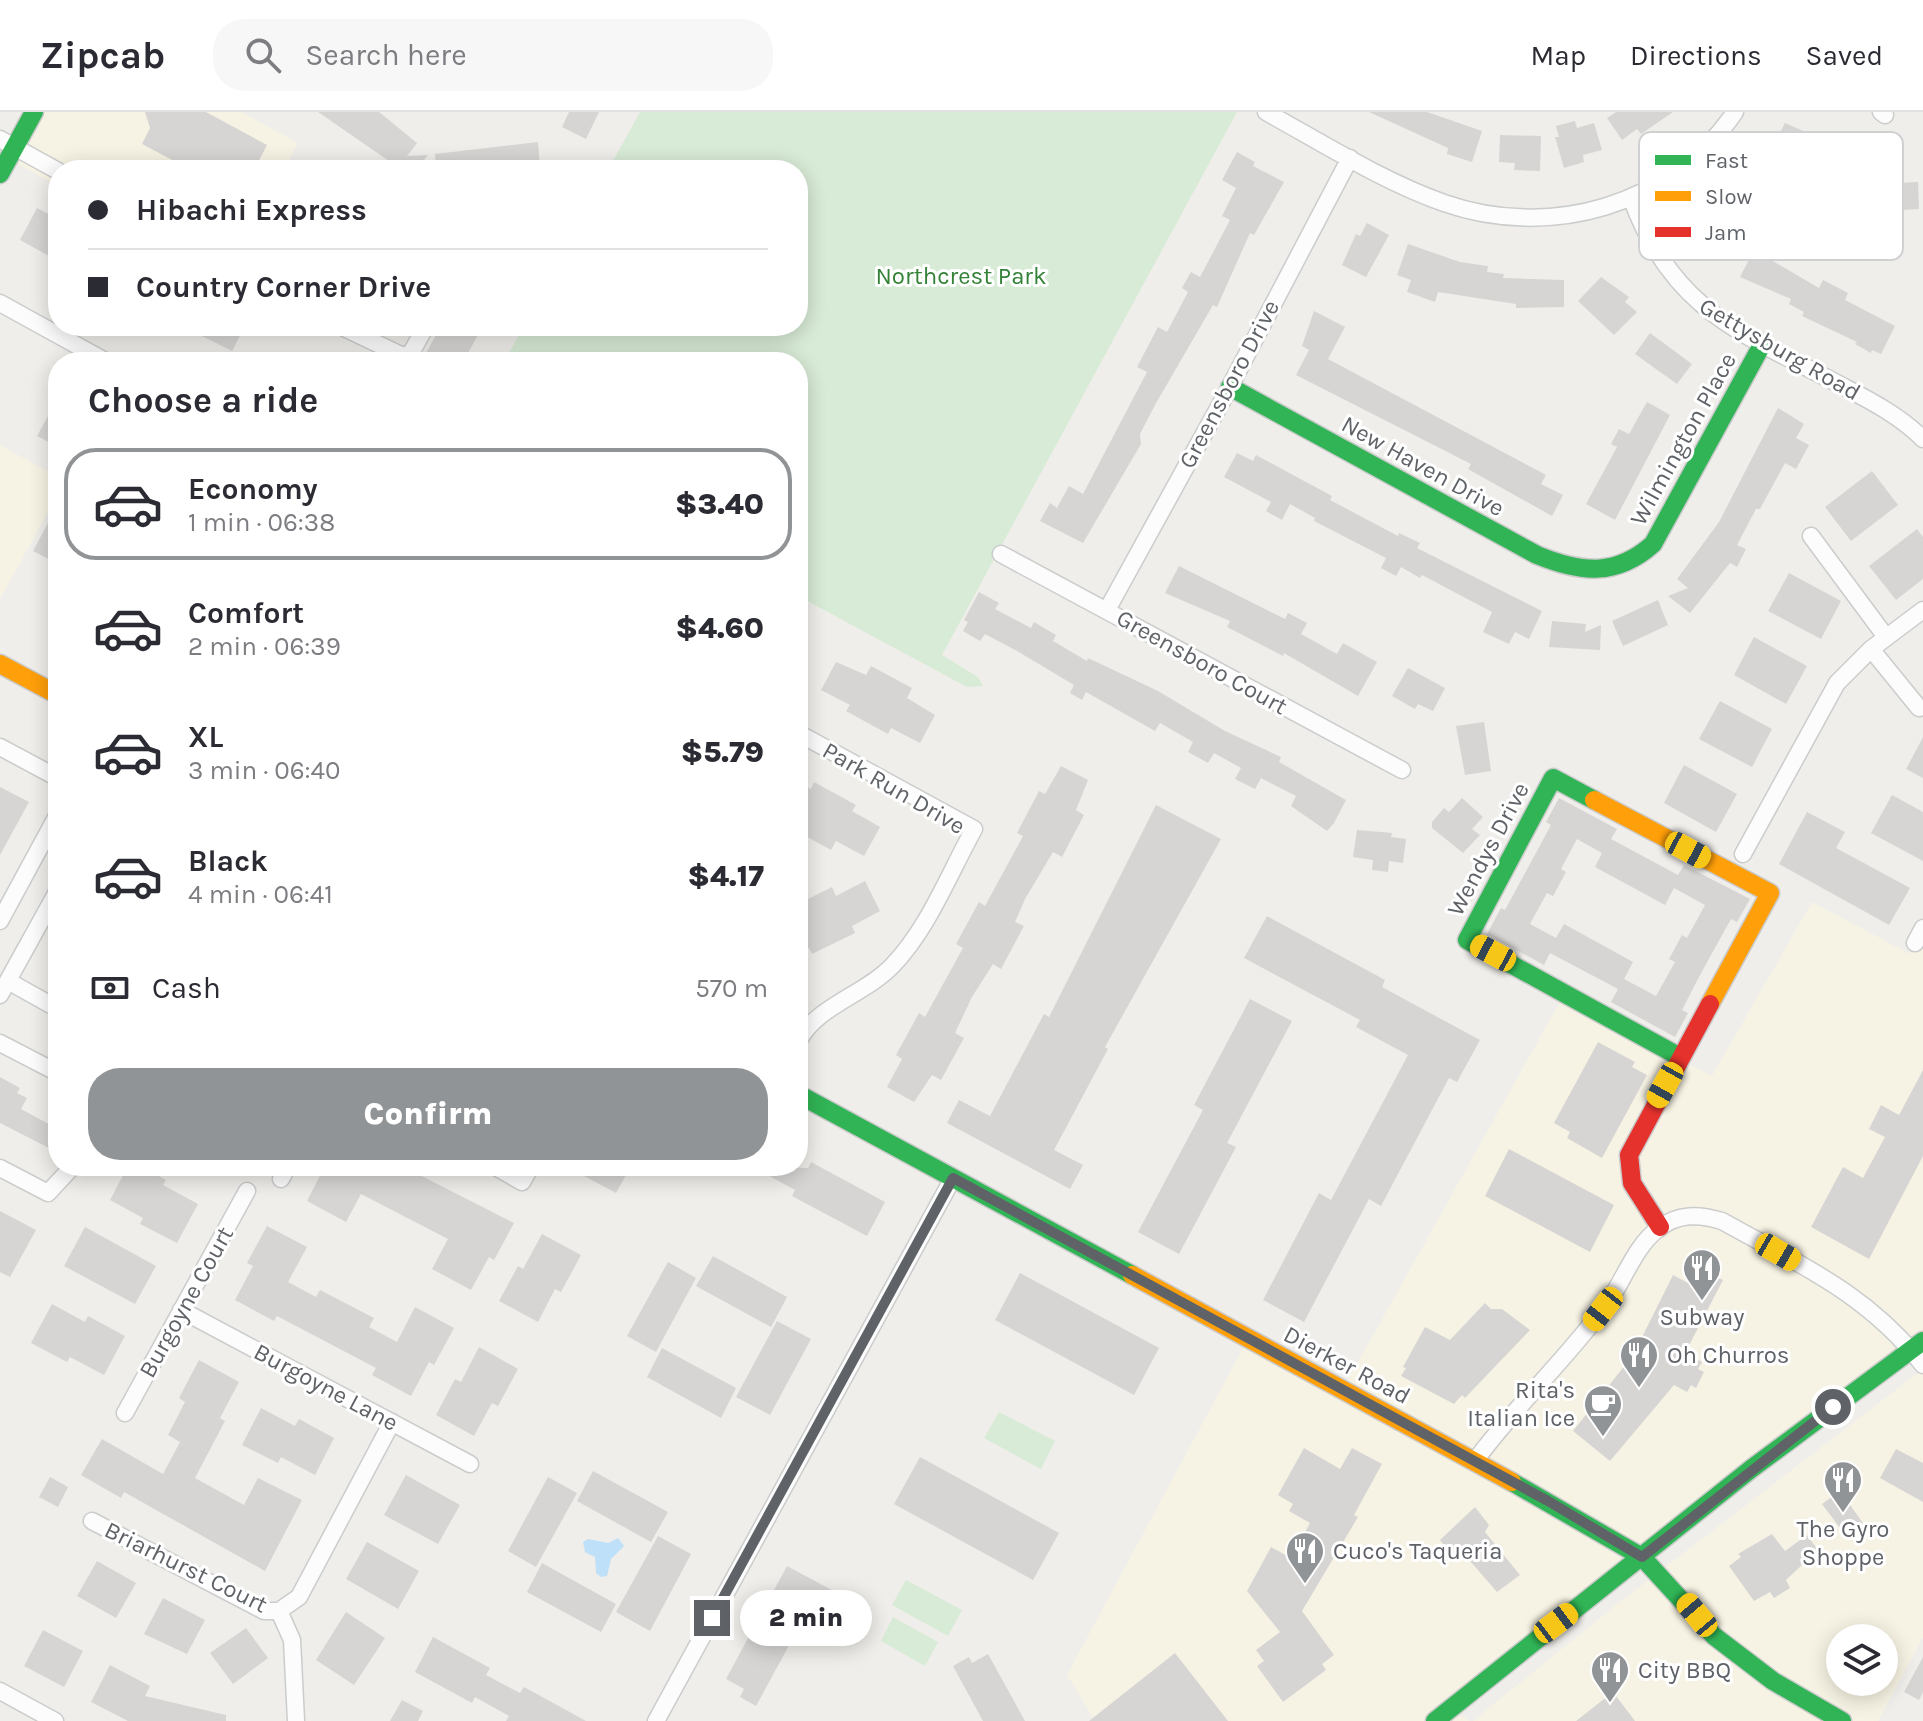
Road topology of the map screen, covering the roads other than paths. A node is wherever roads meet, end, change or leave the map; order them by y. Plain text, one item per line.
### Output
1 (34, 112) edge
2 (1266, 112) edge
3 (1735, 112) edge
4 (1718, 132) edge
5 (8, 143) edge
6 (1350, 158) junction
7 (48, 165) edge
8 (0, 174) edge
9 (1639, 196) edge
10 (1632, 200) junction
11 (1639, 216) edge
12 (1661, 260) edge
13 (0, 303) edge
14 (48, 329) edge
15 (60, 336) edge
16 (361, 336) edge
17 (1763, 343) junction
18 (89, 352) edge
19 (395, 352) edge
20 (1230, 387) junction
21 (1923, 439) edge
22 (1811, 536) dead end
23 (1001, 554) dead end
24 (1598, 573) joint
25 (1107, 610) junction
26 (1923, 610) edge
27 (1886, 637) junction
28 (1871, 649) junction
29 (0, 664) edge
30 (48, 690) edge
31 (1919, 708) dead end
32 (808, 738) edge
33 (0, 747) edge
34 (1402, 770) dead end
35 (48, 773) edge
36 (48, 832) edge
37 (1743, 854) dead end
38 (48, 908) edge
39 (0, 921) edge
40 (4, 988) edge
41 (48, 1005) edge
42 (808, 1019) edge
43 (0, 1043) edge
44 (1680, 1057) junction
45 (48, 1068) edge
46 (808, 1099) edge
47 (0, 1168) edge
48 (64, 1176) edge
49 (953, 1178) junction
50 (247, 1191) dead end
51 (1660, 1227) junction
52 (181, 1310) junction
53 (1919, 1352) edge
54 (125, 1413) dead end
55 (392, 1422) junction
56 (1475, 1461) junction
57 (470, 1464) dead end
58 (92, 1521) dead end
59 (1642, 1557) junction
60 (279, 1611) junction
61 (0, 1691) edge
62 (55, 1721) edge
63 (296, 1721) edge
64 (656, 1721) edge
65 (1435, 1721) edge
66 (1842, 1721) edge

1 - 5 street
2 - 6 street
3 - 4 street
5 - 7 street
5 - 8 street
6 - 10 street
6 - 20 street, Greensboro Drive
9 - 10 street
10 - 11 street, Gettysburg Road
12 - 17 street, Gettysburg Road
13 - 14 street
15 - 18 street
16 - 19 street
17 - 21 street, Gettysburg Road
17 - 24 street, Wilmington Place
20 - 24 street, New Haven Drive
20 - 25 street, Greensboro Drive
22 - 27 street
23 - 25 street, Greensboro Court
25 - 34 street, Greensboro Court
26 - 27 street
27 - 28 street
28 - 31 street
28 - 37 street
29 - 30 street
32 - 42 street, Park Run Drive
33 - 35 street
36 - 39 street
38 - 40 street
40 - 41 street
43 - 45 street
44 - 44 street, Wendys Drive
44 - 51 street, Wendys Drive
46 - 49 street, Dierker Road
47 - 48 street
49 - 56 street, Dierker Road
49 - 64 street
50 - 52 street, Burgoyne Court
51 - 53 street
51 - 56 street
52 - 54 street, Burgoyne Court
52 - 55 street, Burgoyne Lane
53 - 59 street
55 - 57 street, Burgoyne Lane
55 - 60 street
56 - 59 street, Dierker Road
58 - 60 street, Briarhurst Court
59 - 65 street
59 - 66 street, Dierker Road
60 - 63 street
61 - 62 street

